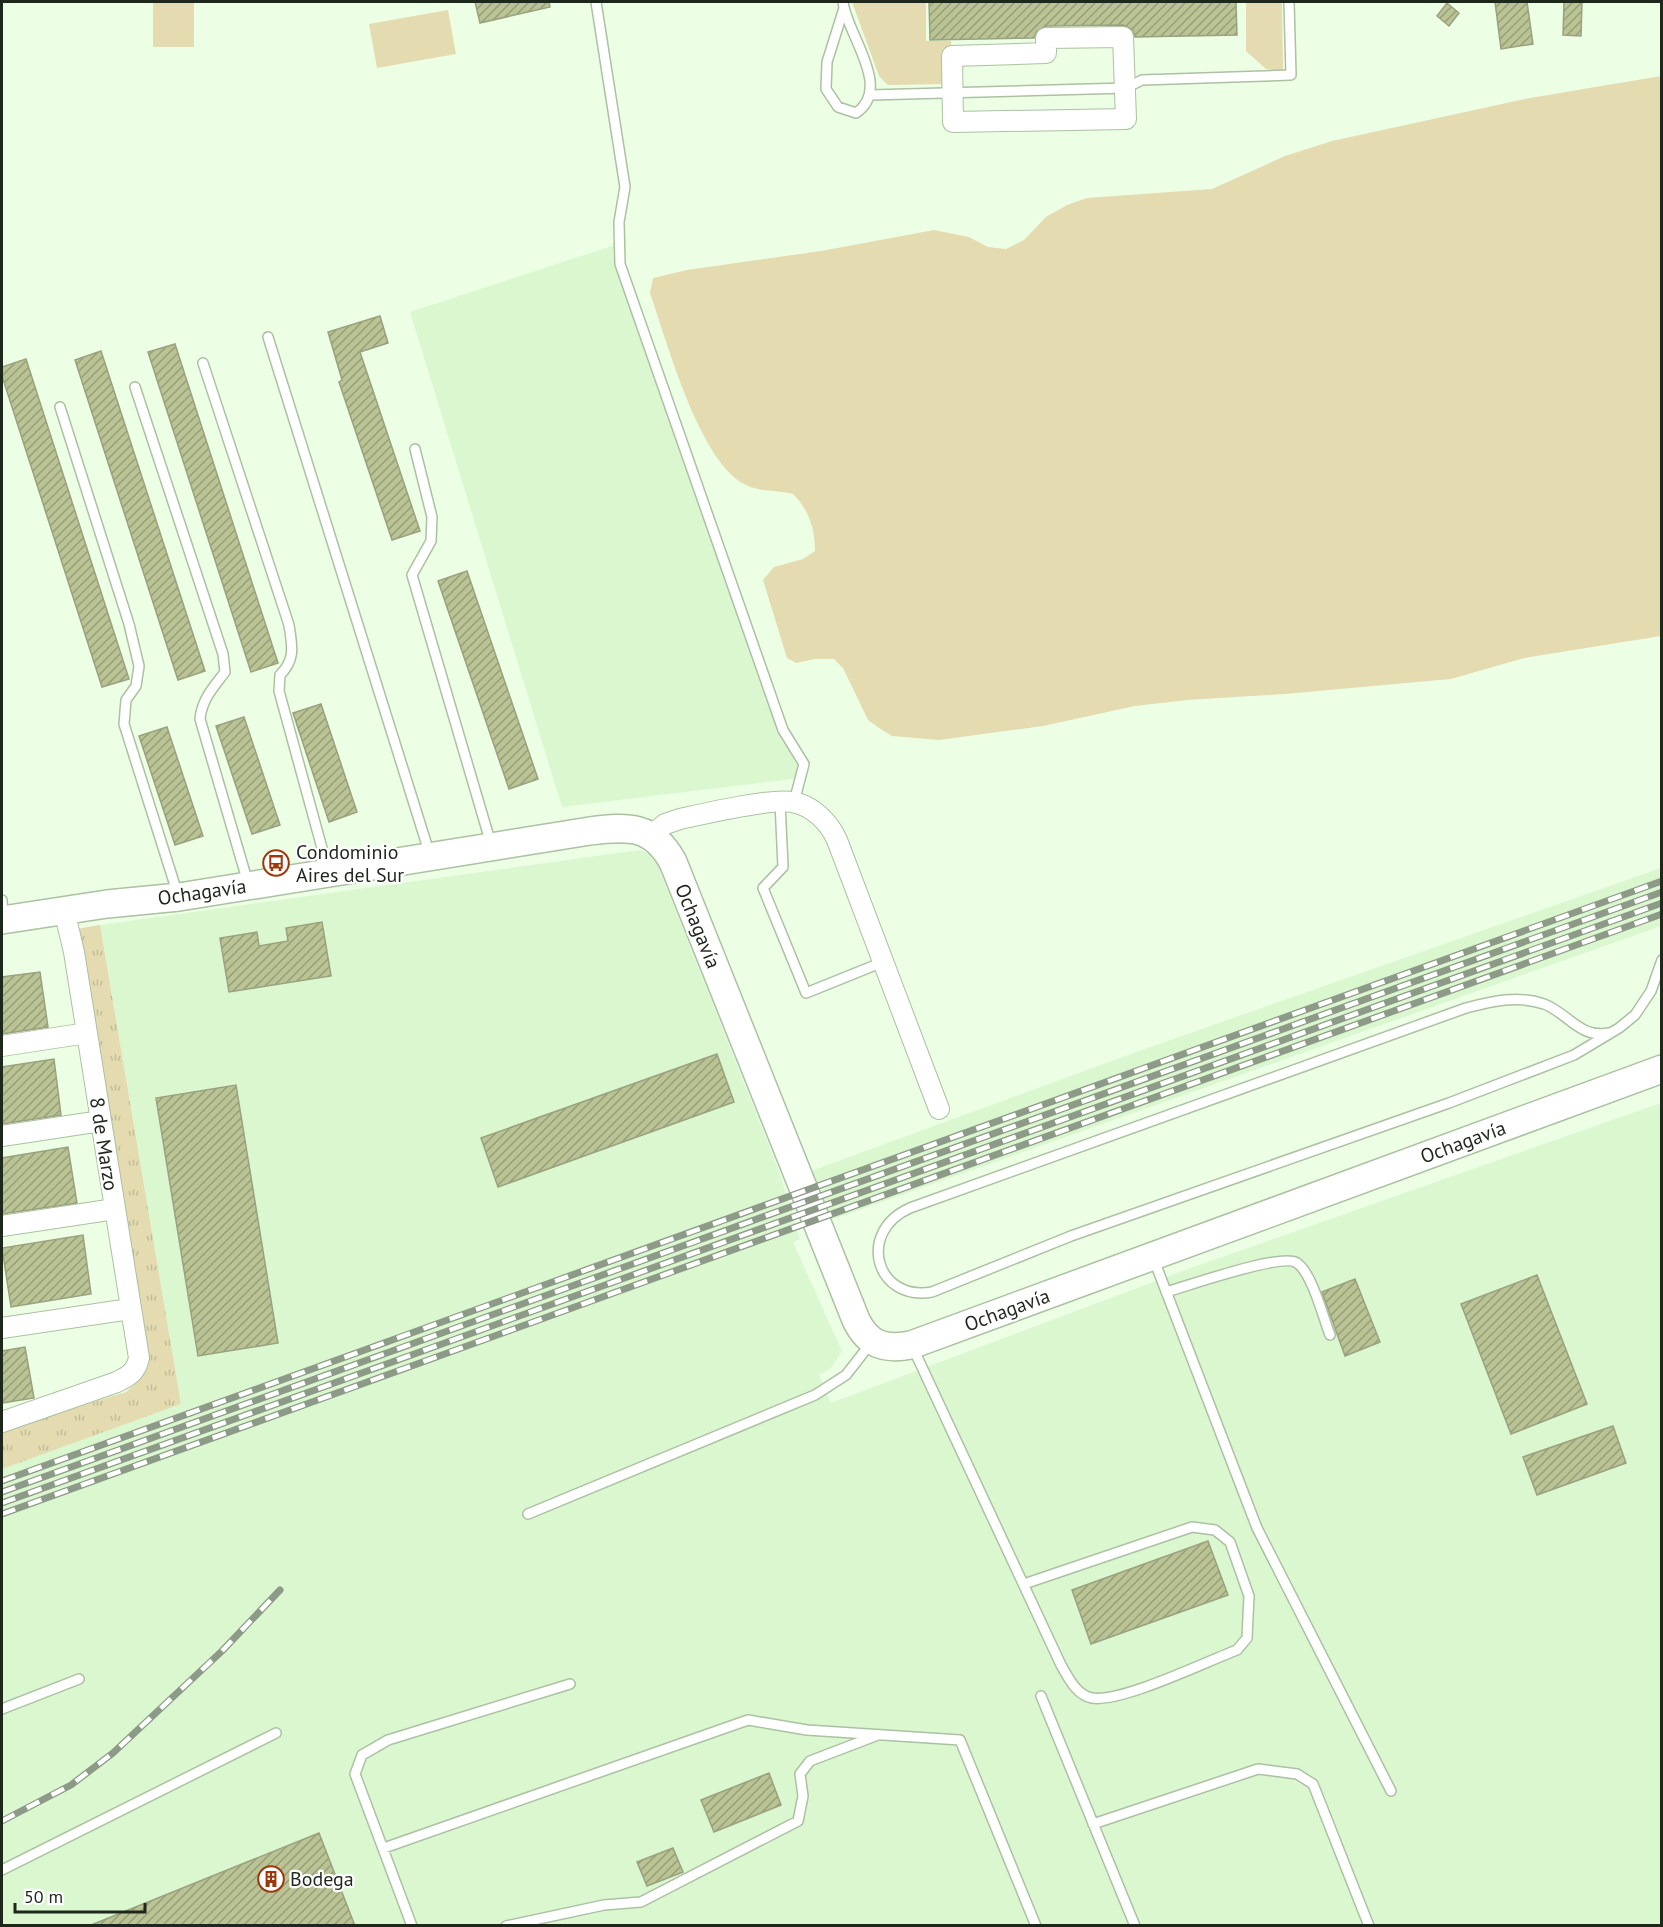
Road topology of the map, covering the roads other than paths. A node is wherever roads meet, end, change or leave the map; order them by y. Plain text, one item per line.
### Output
1 (596, 2) edge
2 (1289, 2) edge
3 (843, 5) edge
4 (1126, 88) junction
5 (953, 93) junction
6 (870, 95) junction
7 (268, 337) dead end
8 (203, 363) dead end
9 (135, 387) dead end
10 (60, 407) dead end
11 (415, 449) dead end
12 (787, 802) junction
13 (650, 836) junction
14 (491, 847) junction
15 (430, 857) junction
16 (329, 873) junction
17 (249, 886) junction
18 (178, 897) junction
19 (66, 917) junction
20 (2, 919) edge
21 (1662, 960) edge
22 (883, 962) junction
23 (87, 1033) junction
24 (1609, 1033) junction
25 (2, 1046) edge
26 (1662, 1069) edge
27 (939, 1109) dead end
28 (101, 1121) junction
29 (2, 1136) edge
30 (115, 1209) junction
31 (2, 1226) edge
32 (1153, 1257) junction
33 (1166, 1292) junction
34 (130, 1309) junction
35 (2, 1328) edge
36 (1330, 1335) dead end
37 (873, 1341) junction
38 (911, 1345) junction
39 (2, 1422) edge
40 (528, 1514) dead end
41 (1024, 1584) junction
42 (78, 1679) dead end
43 (570, 1684) dead end
44 (1041, 1696) dead end
45 (2, 1709) edge
46 (276, 1733) dead end
47 (883, 1734) junction
48 (1390, 1791) dead end
49 (1093, 1824) junction
50 (384, 1848) junction
51 (2, 1870) edge
52 (412, 1926) edge
53 (506, 1926) edge
54 (1036, 1926) edge
55 (1135, 1926) edge
56 (1368, 1926) edge

1 - 12 lane
2 - 4 lane
3 - 6 lane
3 - 6 lane
4 - 5 lane
4 - 5 street
4 - 5 street
5 - 6 lane
7 - 15 lane
8 - 16 lane
9 - 17 lane
10 - 18 lane
11 - 14 lane
12 - 13 street
12 - 22 street
12 - 22 lane
13 - 14 main road, Ochagavía
13 - 37 main road, Ochagavía
14 - 15 main road, Ochagavía
15 - 16 main road, Ochagavía
16 - 17 main road, Ochagavía
17 - 18 main road, Ochagavía
18 - 19 main road, Ochagavía
19 - 20 main road
19 - 23 street, 8 de Marzo
21 - 24 lane
22 - 27 street
23 - 25 street
23 - 28 street, 8 de Marzo
24 - 24 lane
26 - 32 main road, Ochagavía
28 - 29 street
28 - 30 street, 8 de Marzo
30 - 31 street
30 - 34 street, 8 de Marzo
32 - 33 lane
32 - 38 main road, Ochagavía
33 - 36 lane
33 - 48 lane
34 - 35 street
34 - 39 street, 8 de Marzo
37 - 38 main road, Ochagavía
37 - 40 lane
38 - 41 lane
41 - 41 lane
42 - 45 lane
43 - 50 lane
44 - 49 lane
46 - 51 lane
47 - 50 lane
47 - 53 lane
47 - 54 lane
49 - 55 lane
49 - 56 lane
50 - 52 lane

